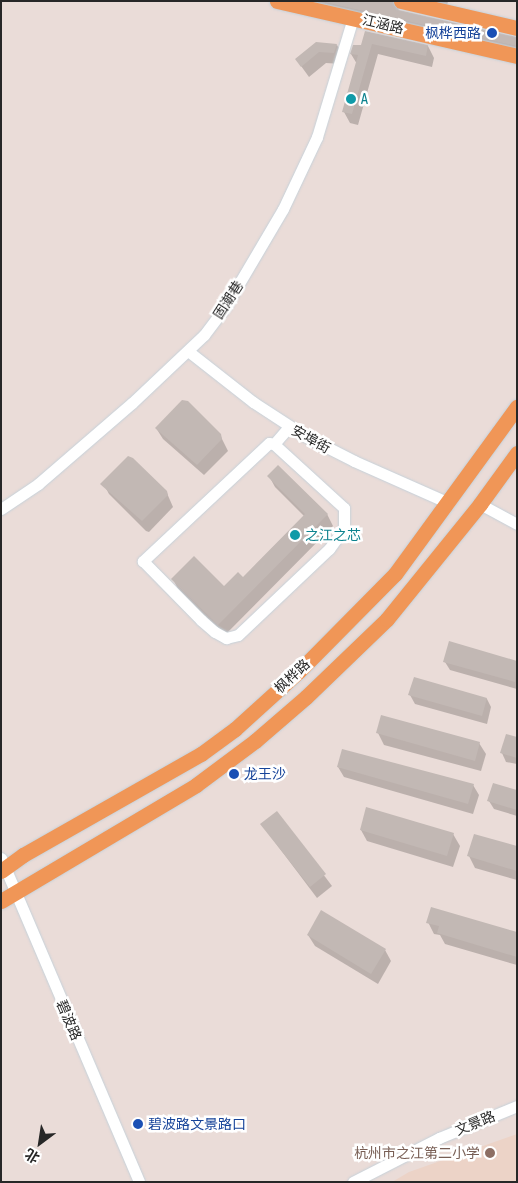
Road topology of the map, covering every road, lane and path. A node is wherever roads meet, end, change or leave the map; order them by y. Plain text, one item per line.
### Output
1 (278, 1) edge
2 (401, 1) edge
3 (353, 18) junction
4 (517, 28) edge
5 (517, 56) edge
6 (188, 351) junction
7 (517, 407) edge
8 (289, 427) junction
9 (274, 444) junction
10 (517, 453) edge
11 (448, 503) junction
12 (480, 504) junction
13 (1, 509) edge
14 (517, 524) edge
15 (3, 866) edge
16 (8, 897) edge
17 (517, 1106) edge
18 (139, 1182) edge
19 (353, 1182) edge

1 - 3 main road, 江涵路
2 - 4 main road, 江涵路
3 - 5 main road, 江涵路
3 - 6 street, 固潮巷
6 - 8 street, 安埠街
6 - 13 street, 固潮巷
7 - 11 main road, 枫桦路
8 - 9 street
8 - 11 street, 安埠街
9 - 9 street
10 - 12 main road, 枫桦路
11 - 15 main road, 枫桦路
12 - 14 street
12 - 16 main road, 枫桦路
15 - 16 street, 碧波路
16 - 18 street, 碧波路
17 - 19 street, 文景路

